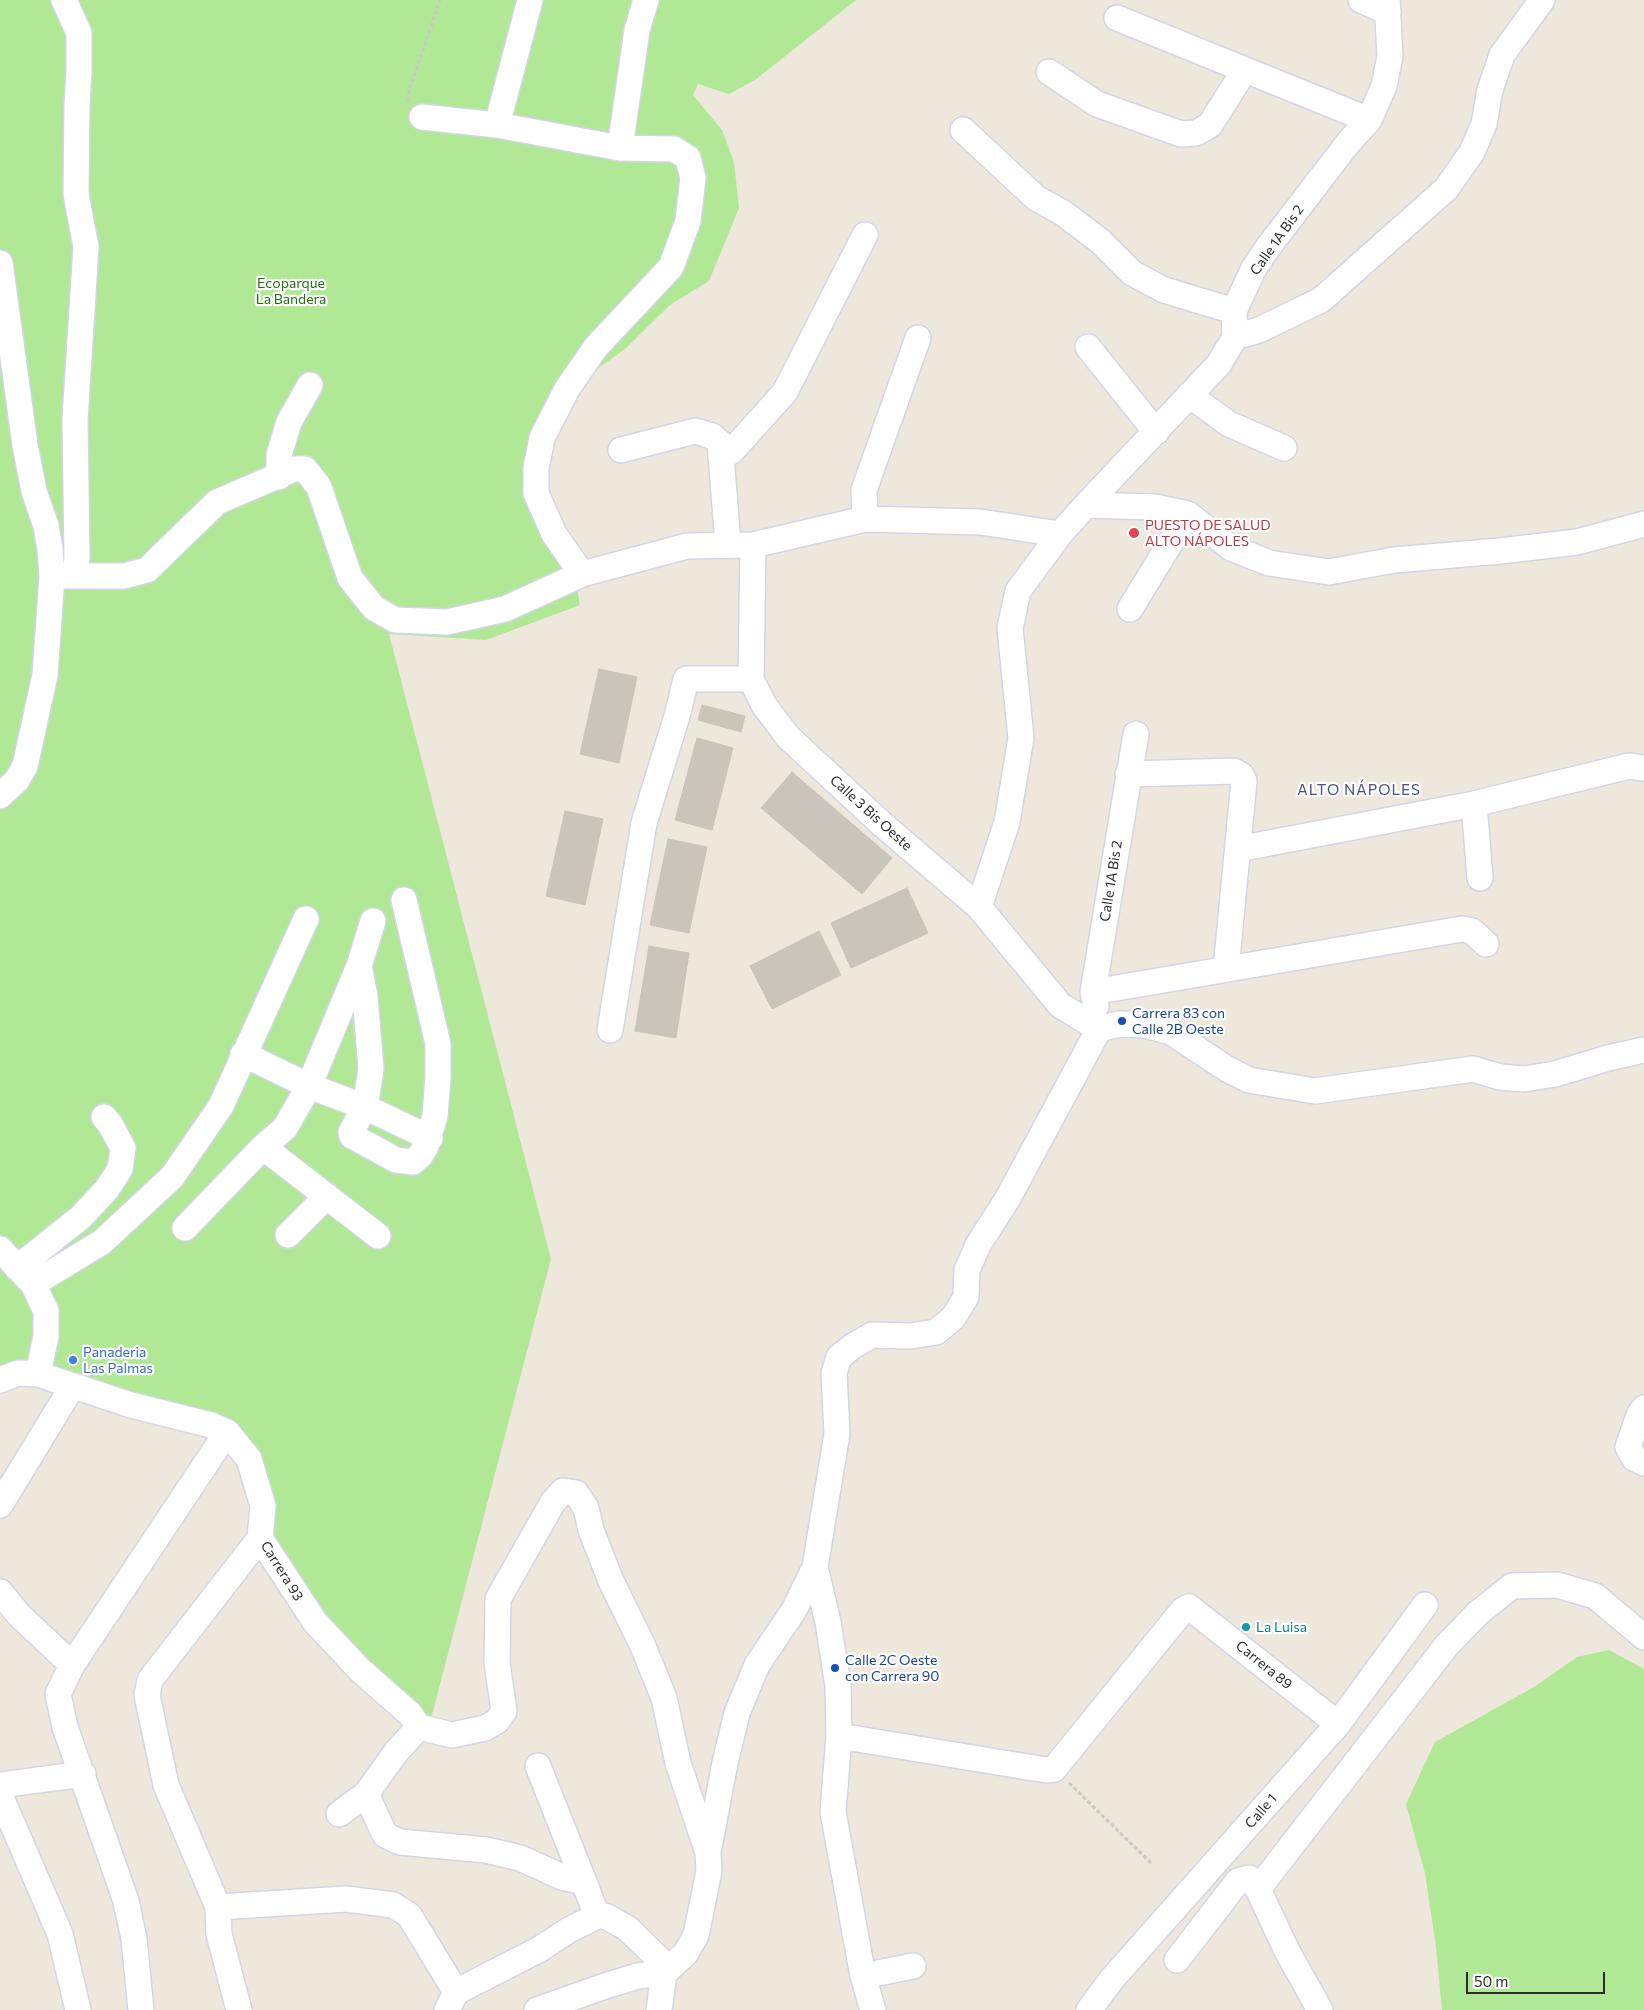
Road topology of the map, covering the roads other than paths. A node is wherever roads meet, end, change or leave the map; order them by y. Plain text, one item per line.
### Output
1 (64, 0) edge
2 (530, 0) edge
3 (646, 0) edge
4 (1361, 0) edge
5 (1542, 0) edge
6 (1387, 6) edge
7 (1117, 18) dead end
8 (1244, 70) junction
9 (1049, 72) dead end
10 (422, 117) road end
11 (1369, 120) junction
12 (497, 124) junction
13 (963, 130) dead end
14 (620, 148) junction
15 (865, 235) dead end
16 (0, 264) edge
17 (1234, 311) junction
18 (1235, 337) junction
19 (918, 338) dead end
20 (1088, 347) dead end
21 (310, 385) dead end
22 (1189, 395) junction
23 (1156, 432) junction
24 (1284, 448) dead end
25 (621, 450) dead end
26 (721, 457) junction
27 (280, 477) junction
28 (1086, 506) junction
29 (1188, 514) junction
30 (865, 519) junction
31 (1644, 524) edge
32 (1060, 534) junction
33 (728, 544) junction
34 (753, 545) junction
35 (582, 574) junction
36 (62, 576) junction
37 (1130, 609) dead end
38 (751, 679) junction
39 (1136, 734) dead end
40 (1644, 768) edge
41 (1128, 774) junction
42 (0, 796) edge
43 (1474, 804) junction
44 (1238, 849) junction
45 (1480, 878) dead end
46 (404, 900) dead end
47 (979, 907) junction
48 (306, 920) dead end
49 (373, 921) dead end
50 (1486, 944) dead end
51 (359, 966) junction
52 (1226, 969) junction
53 (1094, 992) junction
54 (1099, 1029) junction
55 (610, 1030) dead end
56 (1644, 1050) edge
57 (243, 1054) junction
58 (309, 1086) junction
59 (365, 1108) junction
60 (104, 1117) dead end
61 (430, 1138) junction
62 (263, 1147) junction
63 (326, 1196) junction
64 (185, 1228) dead end
65 (288, 1234) dead end
66 (378, 1236) dead end
67 (0, 1249) edge
68 (25, 1276) junction
69 (38, 1374) junction
70 (0, 1380) edge
71 (72, 1386) junction
72 (1644, 1408) edge
73 (227, 1432) junction
74 (1644, 1463) edge
75 (0, 1505) edge
76 (260, 1538) junction
77 (815, 1567) junction
78 (0, 1592) edge
79 (1425, 1605) dead end
80 (1644, 1636) edge
81 (72, 1665) junction
82 (1338, 1724) junction
83 (419, 1727) junction
84 (839, 1736) junction
85 (538, 1766) dead end
86 (83, 1774) junction
87 (0, 1785) edge
88 (366, 1794) junction
89 (0, 1795) edge
90 (339, 1814) dead end
91 (708, 1852) junction
92 (584, 1882) junction
93 (1258, 1889) junction
94 (218, 1907) junction
95 (596, 1916) junction
96 (1177, 1960) dead end
97 (913, 1966) dead end
98 (667, 1971) junction
99 (863, 1976) junction
100 (452, 2001) edge
101 (78, 2010) edge
102 (141, 2010) edge
103 (239, 2010) edge
104 (537, 2010) edge
105 (659, 2010) edge
106 (873, 2010) edge
107 (1089, 2010) edge
108 (1320, 2010) edge

1 - 36 street
2 - 12 street
3 - 14 street
4 - 6 street
5 - 18 street
6 - 11 street, Calle 1A Bis 2
7 - 8 street
8 - 9 street
8 - 11 street
10 - 12 street
11 - 17 street, Calle 1A Bis 2
12 - 14 street
13 - 17 street
14 - 35 street
15 - 26 street
16 - 36 street
17 - 18 street, Calle 1A Bis 2
18 - 22 street
19 - 30 street
20 - 23 street
21 - 27 street
22 - 23 street
22 - 24 street
23 - 28 street
25 - 26 street
26 - 33 street
27 - 35 street
27 - 36 street
28 - 29 street
28 - 32 street
29 - 31 street
29 - 37 street
30 - 32 street
30 - 34 street
32 - 47 street
33 - 34 street
33 - 35 street
34 - 38 street, Calle 3 Bis Oeste
36 - 42 street
38 - 47 street, Calle 3 Bis Oeste
38 - 55 street
39 - 41 street, Calle 1A Bis 2
40 - 43 street
41 - 44 street
41 - 53 street, Calle 1A Bis 2
43 - 44 street
43 - 45 street
44 - 52 street
46 - 61 street
47 - 54 street, Calle 3 Bis Oeste
48 - 57 street
49 - 51 street
50 - 52 street
51 - 58 street
51 - 59 street
52 - 53 street
53 - 54 street, Calle 1A Bis 2
54 - 56 street
54 - 77 street
57 - 58 street
57 - 68 street
58 - 59 street
58 - 62 street
59 - 61 street
59 - 61 street
60 - 68 street
62 - 63 street
62 - 64 street
63 - 65 street
63 - 66 street
67 - 68 street
68 - 69 street
69 - 70 street, Carrera 93
69 - 71 street, Carrera 93
71 - 73 street, Carrera 93
71 - 75 street
72 - 74 street
73 - 76 street, Carrera 93
73 - 81 street
76 - 83 street, Carrera 93
76 - 94 street
77 - 84 street
77 - 91 street
78 - 81 street
79 - 82 street, Calle 1
80 - 93 street
81 - 86 street
82 - 84 street, Carrera 89
82 - 107 street, Calle 1
83 - 88 street
83 - 91 street
84 - 99 street
85 - 92 street
86 - 87 street
86 - 102 street
88 - 90 street
88 - 92 street
89 - 101 street
91 - 98 street
92 - 95 street
93 - 96 street
93 - 108 street
94 - 100 street
94 - 103 street
95 - 98 street
95 - 100 street
97 - 99 street
98 - 104 street
98 - 105 street
99 - 106 street

